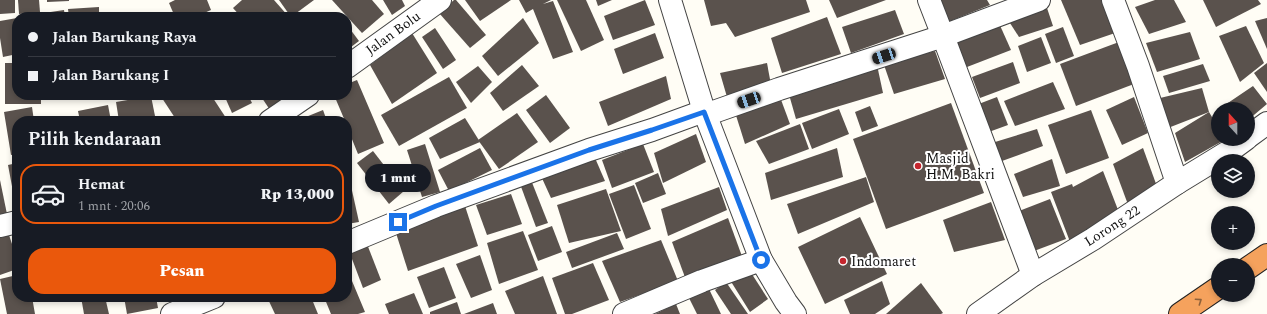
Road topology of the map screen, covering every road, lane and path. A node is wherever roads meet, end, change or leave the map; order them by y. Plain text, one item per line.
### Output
1 (440, 0) edge
2 (670, 0) edge
3 (929, 0) edge
4 (1040, 0) edge
5 (1113, 0) edge
6 (944, 36) junction
7 (352, 63) edge
8 (301, 100) edge
9 (704, 113) junction
10 (277, 116) edge
11 (1267, 123) edge
12 (1255, 132) edge
13 (1236, 146) edge
14 (1177, 183) junction
15 (12, 223) edge
16 (0, 226) edge
17 (352, 241) edge
18 (1267, 255) edge
19 (761, 260) junction
20 (1255, 263) edge
21 (1033, 275) junction
22 (1211, 293) edge
23 (202, 302) edge
24 (172, 314) edge
25 (624, 314) edge
26 (795, 314) edge
27 (978, 314) edge
28 (1180, 314) edge

1 - 7 street, Jalan Bolu
2 - 9 street
3 - 6 street
4 - 6 street
5 - 14 street
6 - 9 street
6 - 21 street
8 - 10 street
9 - 17 street
9 - 19 street
11 - 12 street, Lorong 22
13 - 14 street, Lorong 22
14 - 21 street, Lorong 22
15 - 16 street
18 - 20 highway
19 - 25 street
19 - 26 street
21 - 27 street, Lorong 22
28 -> 22 highway
23 - 24 street

